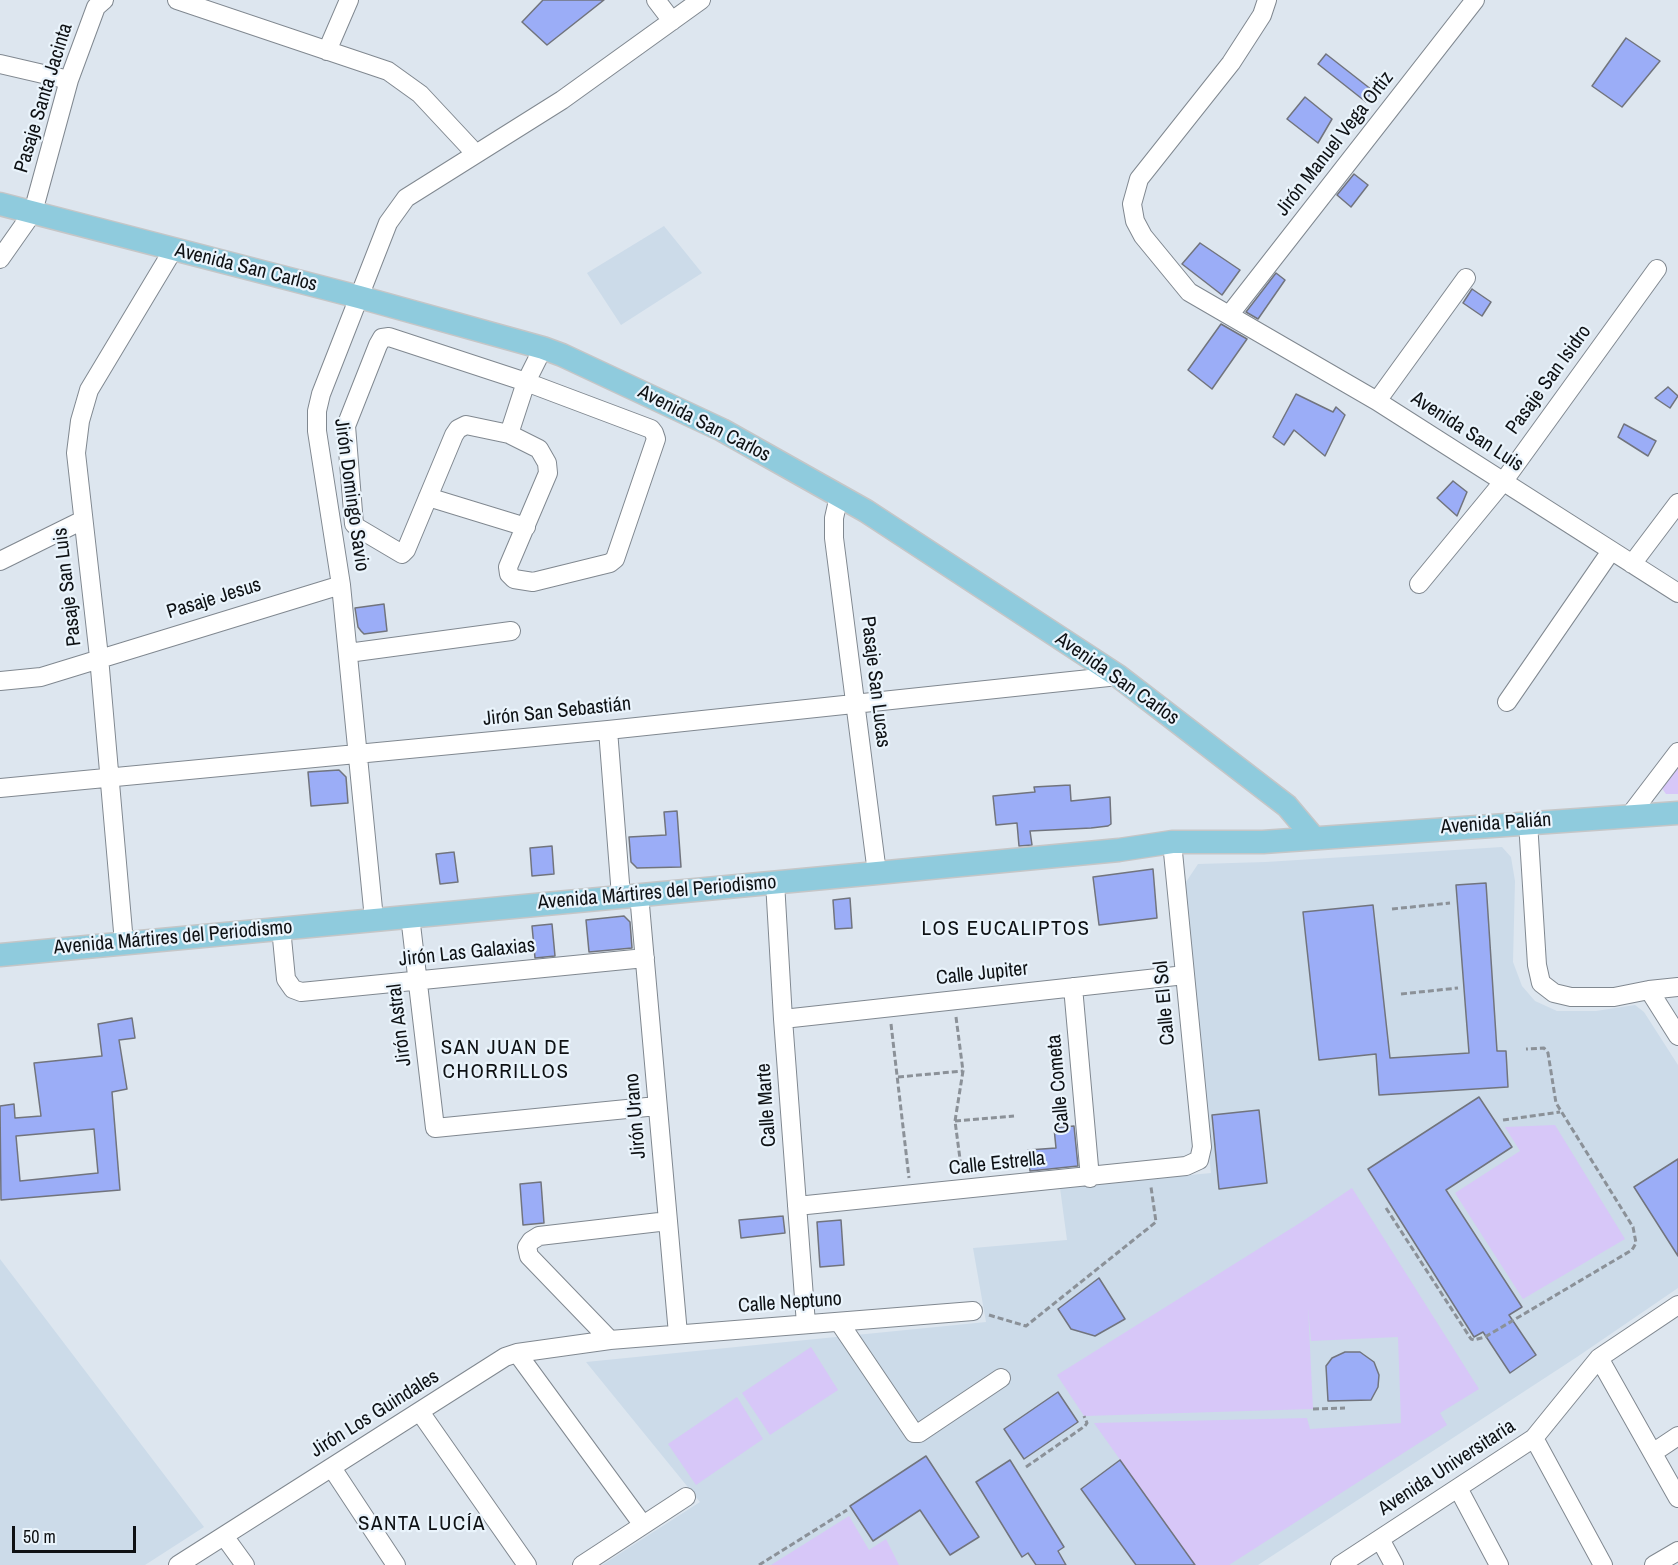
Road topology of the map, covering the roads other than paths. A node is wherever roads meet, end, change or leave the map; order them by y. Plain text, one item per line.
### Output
1 (104, 0) edge
2 (177, 0) edge
3 (349, 0) edge
4 (656, 0) edge
5 (701, 0) edge
6 (1267, 0) edge
7 (1475, 0) edge
8 (672, 21) junction
9 (327, 51) junction
10 (0, 64) edge
11 (69, 80) junction
12 (476, 154) junction
13 (0, 204) edge
14 (33, 212) junction
15 (173, 250) junction
16 (0, 259) edge
17 (1657, 269) dead end
18 (1466, 278) dead end
19 (359, 297) junction
20 (1230, 315) junction
21 (543, 348) junction
22 (526, 382) junction
23 (1377, 401) junction
24 (509, 435) junction
25 (1503, 482) junction
26 (838, 495) junction
27 (428, 497) junction
28 (1678, 503) edge
29 (83, 520) junction
30 (526, 527) junction
31 (1611, 550) junction
32 (0, 561) edge
33 (1632, 564) junction
34 (1419, 584) dead end
35 (341, 585) junction
36 (1678, 593) edge
37 (512, 631) dead end
38 (348, 653) junction
39 (99, 657) junction
40 (1118, 676) junction
41 (0, 681) edge
42 (1507, 702) dead end
43 (855, 704) junction
44 (608, 730) junction
45 (1678, 752) edge
46 (358, 754) junction
47 (110, 778) junction
48 (0, 788) edge
49 (1678, 813) edge
50 (1630, 815) junction
51 (1528, 822) junction
52 (1314, 838) junction
53 (1172, 842) junction
54 (877, 873) junction
55 (776, 882) junction
56 (630, 895) junction
57 (410, 916) junction
58 (374, 919) junction
59 (280, 928) junction
60 (124, 943) junction
61 (0, 955) edge
62 (645, 958) junction
63 (1185, 975) junction
64 (417, 980) junction
65 (1073, 987) junction
66 (1678, 987) edge
67 (1649, 990) junction
68 (783, 1019) junction
69 (1678, 1036) edge
70 (657, 1106) junction
71 (1199, 1160) joint
72 (1090, 1178) junction
73 (797, 1206) junction
74 (668, 1221) junction
75 (1678, 1305) edge
76 (973, 1311) road end
77 (839, 1322) junction
78 (806, 1324) junction
79 (678, 1334) junction
80 (610, 1340) junction
81 (517, 1353) junction
82 (1599, 1358) junction
83 (1000, 1378) dead end
84 (420, 1412) junction
85 (1678, 1436) edge
86 (1534, 1438) junction
87 (1654, 1452) junction
88 (332, 1468) junction
89 (1458, 1488) junction
90 (686, 1497) dead end
91 (1678, 1498) edge
92 (643, 1525) junction
93 (224, 1536) junction
94 (1380, 1539) junction
95 (1678, 1551) edge
96 (178, 1565) edge
97 (245, 1565) edge
98 (396, 1565) edge
99 (527, 1565) edge
100 (582, 1565) edge
101 (1340, 1565) edge
102 (1394, 1565) edge
103 (1499, 1565) edge
104 (1603, 1565) edge
105 (1654, 1565) edge

1 - 11 street, Pasaje Santa Jacinta
2 - 9 street
3 - 9 street
4 - 8 street
5 - 8 street, Jirón Domingo Savio
6 - 20 street, Avenida San Luis
7 - 20 street, Jirón Manuel Vega Ortiz
8 - 12 street, Jirón Domingo Savio
9 - 12 street
10 - 11 street
11 - 14 street, Pasaje Santa Jacinta
12 - 19 street, Jirón Domingo Savio
13 - 14 main road, Avenida San Carlos
14 - 15 main road, Avenida San Carlos
14 - 16 street, Pasaje Santa Jacinta
15 - 19 main road, Avenida San Carlos
15 - 29 street, Pasaje San Luis
17 - 25 street, Pasaje San Isidro
18 - 23 street
19 - 21 main road, Avenida San Carlos
19 - 35 street, Jirón Domingo Savio
20 - 23 street, Avenida San Luis
21 - 22 street
21 - 26 main road, Avenida San Carlos
22 - 24 street
22 - 27 street
22 - 30 street
23 - 25 street, Avenida San Luis
24 - 27 street
24 - 30 street
25 - 31 street, Avenida San Luis
25 - 34 street, Pasaje San Isidro
26 - 40 main road, Avenida San Carlos
26 - 43 street, Pasaje San Lucas
27 - 30 street
28 - 33 street
29 - 32 street
29 - 39 street, Pasaje San Luis
31 - 33 street, Avenida San Luis
31 - 42 street
33 - 36 street, Avenida San Luis
35 - 38 street, Jirón Domingo Savio
35 - 39 street, Pasaje Jesus
37 - 38 street
38 - 46 street, Jirón Domingo Savio
39 - 41 street, Pasaje Jesus
39 - 47 street, Pasaje San Luis
40 - 43 street, Jirón San Sebastián
40 - 52 main road, Avenida San Carlos
43 - 44 street, Jirón San Sebastián
43 - 54 street, Pasaje San Lucas
44 - 46 street, Jirón San Sebastián
44 - 56 street, Jirón Urano
45 - 50 street
46 - 47 street, Jirón San Sebastián
46 - 58 street, Jirón Domingo Savio
47 - 48 street, Jirón San Sebastián
47 - 60 street, Pasaje San Luis
49 - 50 main road, Avenida Palián
50 - 51 main road, Avenida Palián
51 - 52 main road, Avenida Palián
51 - 67 street
52 - 53 main road, Avenida Mártires del Periodismo
53 - 54 main road, Avenida Mártires del Periodismo
53 - 63 street, Calle El Sol
54 - 55 main road, Avenida Mártires del Periodismo
55 - 56 main road, Avenida Mártires del Periodismo
55 - 68 street, Calle Marte
56 - 57 main road, Avenida Mártires del Periodismo
56 - 62 street, Jirón Urano
57 - 58 main road, Avenida Mártires del Periodismo
57 - 64 street, Jirón Astral
58 - 59 main road, Avenida Mártires del Periodismo
59 - 60 main road, Avenida Mártires del Periodismo
59 - 64 street, Jirón Las Galaxias
60 - 61 main road, Avenida Mártires del Periodismo
62 - 64 street, Jirón Las Galaxias
62 - 70 street, Jirón Urano
63 - 65 street, Calle Jupiter
63 - 71 street, Calle El Sol
64 - 70 street, Jirón Astral
65 - 68 street, Calle Jupiter
65 - 72 street, Calle Cometa
66 - 67 street
67 - 69 street
68 - 73 street, Calle Marte
70 - 74 street, Jirón Urano
71 - 72 street, Calle Estrella
72 - 73 street, Calle Estrella
73 - 78 street, Calle Marte
74 - 79 street, Jirón Urano
74 - 80 street
75 - 82 street, Avenida Universitaria
76 - 77 street, Calle Neptuno
77 - 78 street, Calle Neptuno
77 - 83 street
78 - 79 street, Calle Neptuno
79 - 80 street, Calle Neptuno
80 - 81 street, Jirón Los Guindales
81 - 84 street, Jirón Los Guindales
81 - 92 street
82 - 86 street, Avenida Universitaria
82 - 87 street
84 - 88 street, Jirón Los Guindales
84 - 99 street
85 - 87 street
86 - 89 street, Avenida Universitaria
86 - 104 street
87 - 91 street
88 - 93 street, Jirón Los Guindales
88 - 98 street
89 - 94 street, Avenida Universitaria
89 - 103 street
90 - 92 street
92 - 100 street
93 - 96 street, Jirón Los Guindales
93 - 97 street
94 - 101 street, Avenida Universitaria
94 - 102 street
95 - 105 street

